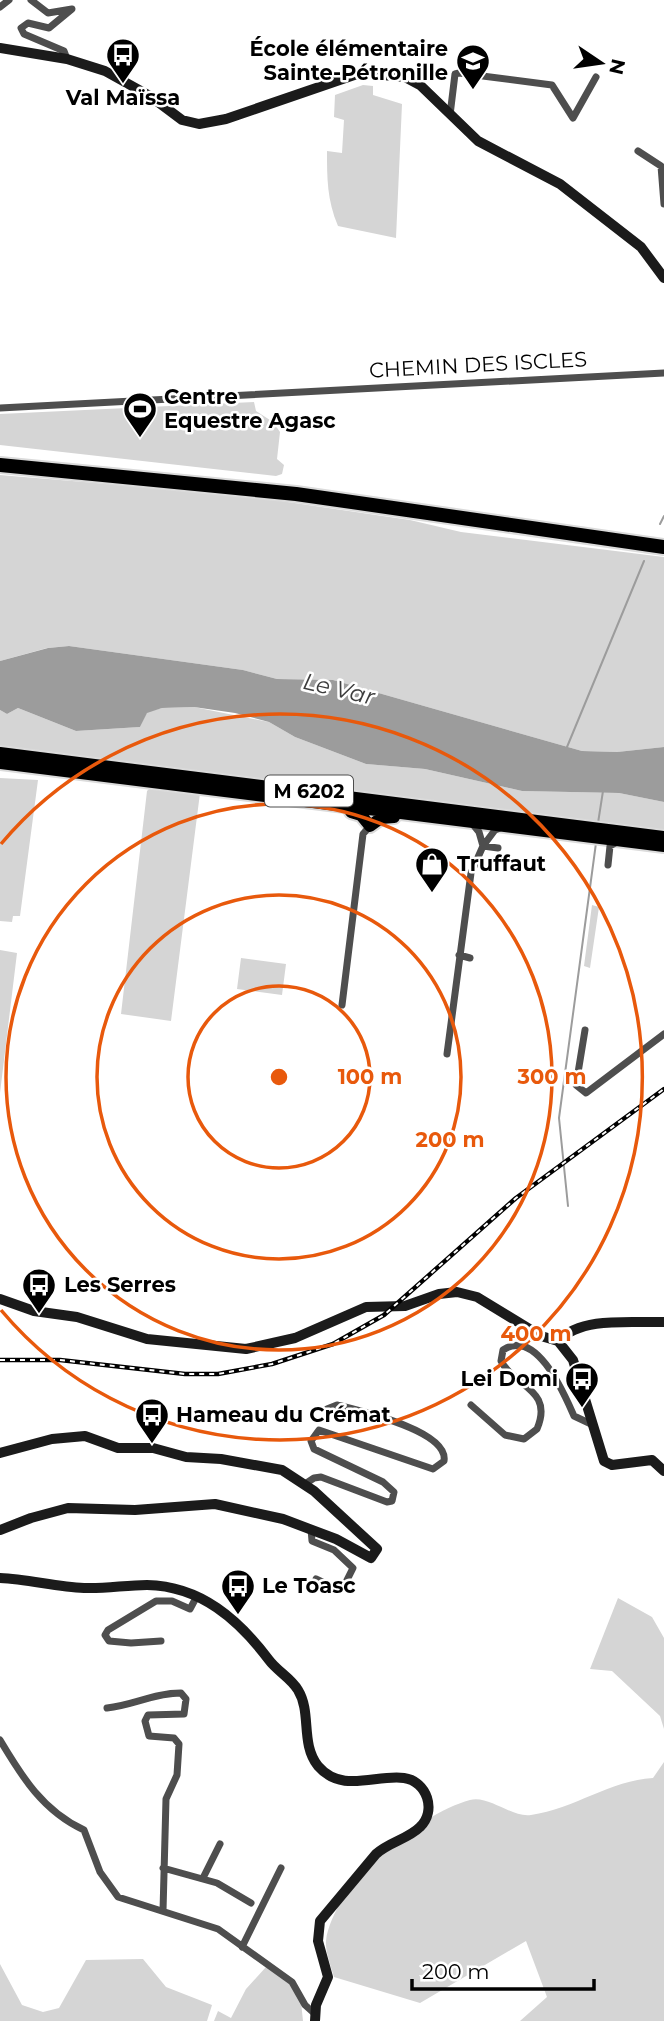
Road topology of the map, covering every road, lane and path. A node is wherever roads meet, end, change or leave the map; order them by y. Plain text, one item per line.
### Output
1 (9, 0) edge
2 (31, 0) edge
3 (0, 7) edge
4 (0, 48) edge
5 (67, 59) junction
6 (596, 77) dead end
7 (449, 117) junction
8 (638, 151) dead end
9 (664, 204) edge
10 (664, 278) edge
11 (664, 373) edge
12 (0, 408) edge
13 (0, 457) edge
14 (0, 465) edge
15 (664, 539) edge
16 (664, 547) edge
17 (0, 751) edge
18 (0, 762) edge
19 (331, 805) junction
20 (419, 815) junction
21 (469, 821) junction
22 (370, 826) junction
23 (505, 826) junction
24 (590, 832) junction
25 (604, 834) junction
26 (664, 837) edge
27 (621, 841) junction
28 (483, 846) junction
29 (664, 846) edge
30 (498, 848) dead end
31 (608, 865) dead end
32 (459, 955) junction
33 (470, 958) dead end
34 (342, 1005) dead end
35 (585, 1030) dead end
36 (664, 1034) edge
37 (447, 1054) dead end
38 (0, 1298) edge
39 (664, 1322) edge
40 (561, 1341) junction
41 (471, 1405) dead end
42 (327, 1409) dead end
43 (592, 1424) junction
44 (0, 1453) edge
45 (664, 1471) edge
46 (305, 1485) junction
47 (311, 1529) junction
48 (0, 1530) edge
49 (0, 1578) edge
50 (316, 1579) dead end
51 (197, 1596) junction
52 (160, 1641) dead end
53 (107, 1708) dead end
54 (0, 1740) edge
55 (220, 1844) dead end
56 (163, 1868) junction
57 (281, 1868) dead end
58 (203, 1878) junction
59 (251, 1903) dead end
60 (163, 1911) junction
61 (242, 1947) junction
62 (315, 2018) edge

1 - 3 street
2 - 5 street
4 - 5 street
5 - 7 street
6 - 7 street
7 - 10 street
8 - 9 street
11 - 12 street, CHEMIN DES ISCLES
13 - 15 highway
14 - 16 highway
17 - 24 main road, M 6202
18 - 19 main road, M 6202
19 - 20 main road, M 6202
19 - 22 main road
20 - 21 main road, M 6202
20 - 22 main road
21 - 23 main road, M 6202
21 - 28 street
22 - 34 street
23 - 24 main road, M 6202
23 - 28 street
24 - 25 main road, M 6202
25 - 26 main road, M 6202
25 - 27 main road, M 6202
27 - 29 main road, M 6202
27 - 31 street
28 - 30 street
28 - 32 street
32 - 33 street
32 - 37 street
35 - 36 street
38 - 40 street
39 - 40 street
40 - 43 street
41 - 43 street
42 - 46 street
43 - 45 street
44 - 46 street
46 - 47 street
47 - 48 street
47 - 50 street
49 - 51 street
51 - 52 street
51 - 62 street
53 - 56 street
54 - 60 street
55 - 58 street
56 - 58 street
56 - 60 street
57 - 61 street
58 - 59 street
60 - 61 street
61 - 62 street

